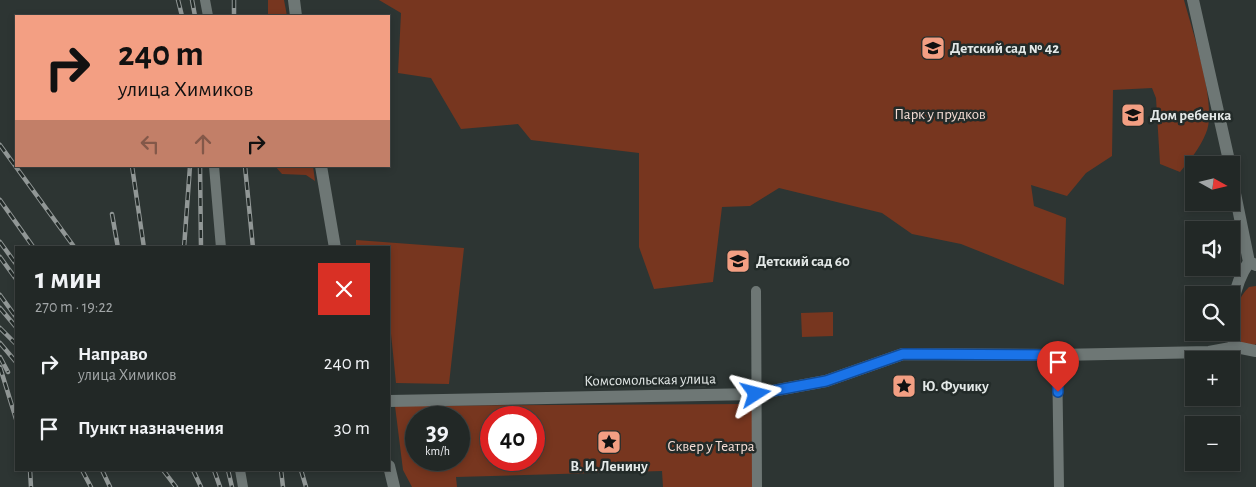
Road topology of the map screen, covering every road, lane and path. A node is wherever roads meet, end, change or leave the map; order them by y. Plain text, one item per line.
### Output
1 (205, 0) edge
2 (294, 0) edge
3 (1193, 0) edge
4 (208, 15) edge
5 (296, 15) edge
6 (1228, 156) edge
7 (214, 167) edge
8 (321, 167) edge
9 (1240, 210) edge
10 (221, 246) edge
11 (335, 246) edge
12 (1253, 263) edge
13 (756, 291) dead end
14 (1236, 347) junction
15 (1256, 351) edge
16 (1057, 355) junction
17 (756, 394) junction
18 (390, 401) edge
19 (390, 470) edge
20 (240, 471) edge
21 (242, 487) edge
22 (394, 487) edge
23 (757, 487) edge
24 (1059, 487) edge

1 - 4 street
2 - 5 street
3 - 6 street
7 - 10 street
8 - 11 street
9 - 12 street
12 - 14 street
13 - 17 street
14 - 15 street
14 - 16 street, Комсомольская улица
16 - 17 street, Комсомольская улица
16 - 24 street
17 - 18 street, Комсомольская улица
17 - 23 street
19 - 22 street
20 - 21 street

